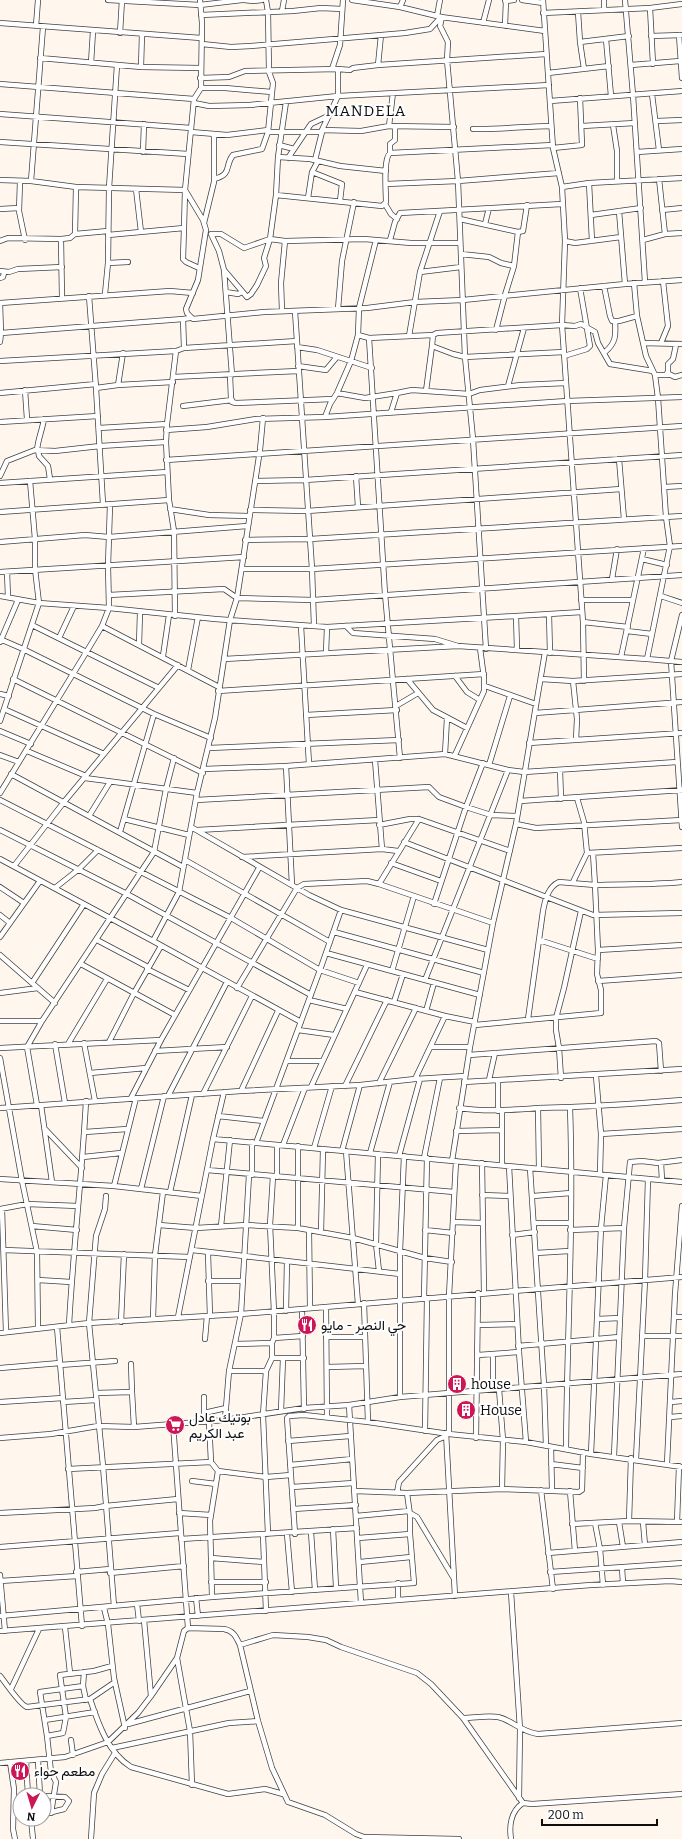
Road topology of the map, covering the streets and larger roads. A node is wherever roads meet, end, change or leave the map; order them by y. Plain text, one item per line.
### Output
1 (38, 0) edge
2 (108, 0) edge
3 (243, 0) edge
4 (262, 0) edge
5 (266, 0) edge
6 (284, 0) edge
7 (343, 0) edge
8 (352, 0) edge
9 (403, 0) edge
10 (440, 0) edge
11 (489, 0) edge
12 (514, 0) edge
13 (522, 0) edge
14 (604, 0) edge
15 (625, 0) edge
16 (122, 1) edge
17 (506, 1) edge
18 (543, 1) edge
19 (153, 2) edge
20 (676, 2) edge
21 (200, 3) edge
22 (682, 4) edge
23 (400, 7) junction
24 (650, 8) junction
25 (342, 9) junction
26 (627, 9) junction
27 (604, 10) junction
28 (282, 11) junction
29 (268, 12) junction
30 (578, 12) junction
31 (543, 13) junction
32 (202, 15) junction
33 (440, 17) junction
34 (0, 23) edge
35 (483, 23) junction
36 (36, 26) junction
37 (505, 26) junction
38 (43, 27) junction
39 (93, 31) junction
40 (545, 31) junction
41 (120, 33) junction
42 (142, 34) junction
43 (381, 35) junction
44 (680, 35) edge
45 (629, 36) junction
46 (651, 36) junction
47 (202, 38) junction
48 (340, 39) junction
49 (606, 39) junction
50 (580, 42) junction
51 (202, 44) junction
52 (269, 44) junction
53 (546, 54) junction
54 (40, 58) junction
55 (447, 60) junction
56 (680, 61) junction
57 (91, 63) junction
58 (653, 64) junction
59 (117, 65) junction
60 (378, 65) junction
61 (631, 65) junction
62 (609, 66) junction
63 (141, 67) junction
64 (200, 68) junction
65 (332, 69) junction
66 (338, 69) junction
67 (584, 69) junction
68 (269, 72) junction
69 (548, 73) junction
70 (200, 78) junction
71 (682, 78) edge
72 (0, 84) edge
73 (549, 85) junction
74 (38, 87) junction
75 (201, 88) junction
76 (450, 90) junction
77 (682, 91) edge
78 (272, 92) junction
79 (116, 93) junction
80 (393, 93) junction
81 (652, 94) junction
82 (633, 95) junction
83 (338, 96) junction
84 (611, 96) junction
85 (580, 98) junction
86 (194, 101) junction
87 (550, 101) junction
88 (286, 102) junction
89 (271, 103) junction
90 (0, 114) edge
91 (36, 116) junction
92 (328, 116) junction
93 (682, 120) edge
94 (656, 121) junction
95 (114, 122) junction
96 (635, 123) junction
97 (144, 124) junction
98 (613, 125) junction
99 (392, 126) junction
100 (552, 126) junction
101 (582, 126) junction
102 (454, 127) junction
103 (473, 129) dead end
104 (191, 130) junction
105 (268, 131) junction
106 (322, 131) junction
107 (281, 132) junction
108 (305, 133) junction
109 (214, 134) junction
110 (0, 142) edge
111 (34, 144) junction
112 (279, 145) junction
113 (553, 147) junction
114 (294, 149) junction
115 (682, 149) edge
116 (112, 150) junction
117 (454, 150) junction
118 (659, 150) junction
119 (143, 152) junction
120 (637, 152) junction
121 (188, 154) junction
122 (390, 154) junction
123 (278, 157) junction
124 (288, 158) junction
125 (317, 160) junction
126 (386, 171) junction
127 (312, 172) junction
128 (559, 173) junction
129 (682, 178) edge
130 (659, 179) junction
131 (0, 180) edge
132 (214, 180) junction
133 (639, 180) junction
134 (20, 181) junction
135 (31, 181) junction
136 (458, 181) junction
137 (617, 181) junction
138 (589, 183) junction
139 (386, 184) junction
140 (76, 187) junction
141 (562, 187) junction
142 (109, 188) junction
143 (136, 189) junction
144 (186, 190) junction
145 (276, 195) junction
146 (308, 198) junction
147 (340, 201) junction
148 (354, 202) junction
149 (385, 204) junction
150 (562, 204) junction
151 (527, 205) junction
152 (19, 208) junction
153 (489, 208) junction
154 (640, 208) junction
155 (682, 208) edge
156 (0, 209) edge
157 (459, 209) junction
158 (662, 210) junction
159 (440, 211) junction
160 (619, 211) junction
161 (591, 215) junction
162 (397, 218) junction
163 (460, 219) junction
164 (204, 223) junction
165 (485, 224) junction
166 (184, 228) junction
167 (141, 232) junction
168 (518, 232) junction
169 (108, 233) junction
170 (206, 233) junction
171 (682, 233) edge
172 (75, 234) junction
173 (212, 234) junction
174 (665, 234) junction
175 (621, 237) junction
176 (61, 239) junction
177 (25, 240) junction
178 (270, 240) junction
179 (346, 240) junction
180 (376, 240) junction
181 (390, 240) junction
182 (643, 240) junction
183 (0, 241) edge
184 (285, 241) junction
185 (565, 241) junction
186 (592, 241) junction
187 (460, 243) junction
188 (429, 244) junction
189 (460, 254) junction
190 (128, 262) dead end
191 (108, 263) junction
192 (514, 266) junction
193 (62, 267) junction
194 (461, 267) junction
195 (199, 268) junction
196 (224, 270) junction
197 (2, 272) edge
198 (420, 272) junction
199 (0, 278) edge
200 (682, 280) edge
201 (664, 281) junction
202 (645, 282) junction
203 (634, 283) junction
204 (625, 284) junction
205 (604, 286) junction
206 (580, 288) junction
207 (563, 290) junction
208 (226, 292) junction
209 (242, 292) junction
210 (193, 293) junction
211 (105, 294) junction
212 (505, 295) junction
213 (89, 296) junction
214 (62, 298) junction
215 (463, 300) junction
216 (416, 302) junction
217 (0, 303) edge
218 (360, 308) junction
219 (338, 309) junction
220 (282, 311) junction
221 (295, 311) junction
222 (227, 316) junction
223 (637, 316) junction
224 (183, 318) junction
225 (190, 318) junction
226 (615, 321) junction
227 (91, 325) junction
228 (562, 325) junction
229 (587, 326) junction
230 (524, 328) junction
231 (496, 330) junction
232 (464, 331) junction
233 (2, 333) junction
234 (358, 335) junction
235 (433, 335) junction
236 (409, 336) junction
237 (369, 338) junction
238 (297, 341) junction
239 (0, 342) edge
240 (643, 343) junction
241 (662, 343) junction
242 (682, 344) edge
243 (230, 345) junction
244 (676, 345) junction
245 (432, 346) junction
246 (297, 347) junction
247 (184, 348) junction
248 (176, 351) junction
249 (605, 352) junction
250 (123, 353) junction
251 (564, 354) junction
252 (93, 355) junction
253 (517, 355) junction
254 (465, 357) junction
255 (336, 358) junction
256 (0, 361) edge
257 (350, 361) junction
258 (298, 368) junction
259 (372, 368) junction
260 (654, 373) junction
261 (667, 373) junction
262 (231, 375) junction
263 (682, 375) edge
264 (173, 380) junction
265 (566, 383) junction
266 (118, 384) junction
267 (96, 386) junction
268 (508, 386) junction
269 (26, 390) junction
270 (426, 391) junction
271 (0, 393) edge
272 (337, 393) junction
273 (397, 394) junction
274 (468, 394) junction
275 (373, 396) junction
276 (682, 397) edge
277 (333, 398) junction
278 (658, 398) junction
279 (300, 399) junction
280 (232, 400) junction
281 (567, 401) junction
282 (183, 406) dead end
283 (470, 407) junction
284 (391, 412) junction
285 (374, 413) junction
286 (98, 416) junction
287 (301, 417) junction
288 (325, 417) junction
289 (263, 418) junction
290 (27, 419) junction
291 (44, 419) junction
292 (0, 422) edge
293 (167, 424) junction
294 (682, 426) edge
295 (99, 428) junction
296 (660, 428) junction
297 (166, 430) junction
298 (569, 433) junction
299 (473, 440) junction
300 (166, 442) junction
301 (376, 445) junction
302 (100, 446) junction
303 (37, 450) junction
304 (304, 450) junction
305 (259, 453) junction
306 (682, 455) edge
307 (662, 456) junction
308 (619, 459) junction
309 (166, 460) junction
310 (572, 462) junction
311 (474, 469) junction
312 (0, 471) edge
313 (167, 472) junction
314 (378, 474) junction
315 (0, 476) edge
316 (102, 476) junction
317 (356, 476) junction
318 (50, 479) junction
319 (305, 480) junction
320 (30, 481) junction
321 (255, 481) junction
322 (0, 482) edge
323 (682, 486) edge
324 (664, 487) junction
325 (621, 489) junction
326 (574, 492) junction
327 (476, 498) junction
328 (169, 500) junction
329 (103, 504) junction
330 (110, 504) junction
331 (380, 504) junction
332 (358, 506) junction
333 (170, 509) junction
334 (32, 510) junction
335 (250, 510) junction
336 (307, 511) junction
337 (0, 512) edge
338 (249, 516) junction
339 (682, 516) edge
340 (666, 517) junction
341 (624, 519) junction
342 (575, 522) junction
343 (247, 526) junction
344 (478, 529) junction
345 (174, 531) junction
346 (381, 535) junction
347 (109, 537) junction
348 (35, 539) junction
349 (310, 539) junction
350 (245, 540) junction
351 (0, 542) edge
352 (670, 546) junction
353 (682, 546) edge
354 (644, 548) junction
355 (617, 549) junction
356 (577, 552) junction
357 (244, 557) junction
358 (480, 559) junction
359 (642, 559) junction
360 (173, 563) junction
361 (667, 564) junction
362 (383, 565) junction
363 (108, 566) junction
364 (35, 569) junction
365 (242, 569) junction
366 (312, 569) junction
367 (0, 572) edge
368 (7, 572) junction
369 (682, 575) edge
370 (664, 576) junction
371 (638, 578) junction
372 (612, 579) junction
373 (580, 582) junction
374 (482, 588) junction
375 (175, 592) junction
376 (385, 594) junction
377 (109, 595) junction
378 (0, 596) edge
379 (661, 596) junction
380 (8, 597) junction
381 (237, 598) junction
382 (18, 600) junction
383 (313, 600) junction
384 (581, 600) junction
385 (633, 600) junction
386 (39, 603) junction
387 (682, 603) edge
388 (74, 606) junction
389 (109, 608) junction
390 (140, 612) junction
391 (582, 612) junction
392 (549, 614) junction
393 (169, 615) junction
394 (682, 615) edge
395 (175, 616) junction
396 (516, 616) junction
397 (198, 617) junction
398 (484, 618) junction
399 (230, 620) junction
400 (583, 622) junction
401 (388, 624) junction
402 (32, 625) junction
403 (102, 626) junction
404 (301, 626) junction
405 (314, 626) junction
406 (346, 626) junction
407 (327, 627) junction
408 (627, 629) junction
409 (390, 634) junction
410 (652, 634) junction
411 (679, 637) edge
412 (58, 638) junction
413 (0, 641) edge
414 (138, 645) junction
415 (458, 646) junction
416 (391, 648) junction
417 (480, 648) junction
418 (23, 649) junction
419 (486, 649) junction
420 (517, 649) junction
421 (87, 651) junction
422 (548, 652) junction
423 (326, 653) junction
424 (302, 655) junction
425 (584, 655) junction
426 (163, 656) junction
427 (621, 657) junction
428 (647, 658) junction
429 (224, 659) junction
430 (672, 661) junction
431 (682, 662) edge
432 (178, 665) junction
433 (188, 670) junction
434 (73, 674) junction
435 (484, 674) junction
436 (682, 674) edge
437 (672, 675) junction
438 (455, 676) junction
439 (407, 678) junction
440 (13, 679) junction
441 (541, 679) junction
442 (394, 680) junction
443 (584, 680) junction
444 (573, 681) junction
445 (304, 685) junction
446 (485, 686) junction
447 (159, 688) junction
448 (218, 689) junction
449 (418, 693) junction
450 (0, 694) edge
451 (9, 696) junction
452 (510, 696) junction
453 (58, 700) junction
454 (480, 700) junction
455 (682, 702) edge
456 (674, 703) junction
457 (536, 704) junction
458 (142, 708) junction
459 (396, 708) junction
460 (4, 709) junction
461 (576, 710) junction
462 (535, 713) junction
463 (154, 714) junction
464 (306, 715) junction
465 (447, 718) junction
466 (0, 721) edge
467 (42, 726) junction
468 (467, 728) junction
469 (0, 731) edge
470 (121, 732) junction
471 (682, 732) edge
472 (675, 733) junction
473 (211, 738) junction
474 (399, 740) junction
475 (576, 740) junction
476 (529, 743) junction
477 (31, 744) junction
478 (308, 744) junction
479 (146, 745) junction
480 (209, 748) junction
481 (27, 751) junction
482 (104, 754) junction
483 (445, 754) junction
484 (0, 755) edge
485 (455, 755) junction
486 (174, 758) junction
487 (400, 758) junction
488 (375, 760) junction
489 (19, 762) junction
490 (309, 764) junction
491 (483, 764) junction
492 (489, 765) junction
493 (679, 765) edge
494 (286, 766) junction
495 (508, 770) junction
496 (560, 770) junction
497 (204, 771) junction
498 (524, 772) junction
499 (11, 774) junction
500 (86, 777) junction
501 (110, 782) junction
502 (133, 785) junction
503 (166, 789) junction
504 (377, 790) junction
505 (681, 790) edge
506 (0, 793) edge
507 (197, 793) junction
508 (287, 796) junction
509 (577, 798) junction
510 (561, 799) junction
511 (0, 800) edge
512 (196, 800) junction
513 (520, 801) junction
514 (64, 802) junction
515 (466, 807) junction
516 (491, 815) junction
517 (89, 816) junction
518 (517, 816) junction
519 (124, 819) junction
520 (419, 819) junction
521 (682, 820) edge
522 (379, 822) junction
523 (290, 824) junction
524 (516, 824) junction
525 (47, 825) junction
526 (584, 825) junction
527 (191, 827) junction
528 (682, 827) edge
529 (159, 828) junction
530 (0, 830) edge
531 (197, 830) junction
532 (120, 832) junction
533 (457, 834) junction
534 (189, 835) junction
535 (404, 842) junction
536 (481, 842) junction
537 (30, 845) junction
538 (682, 848) edge
539 (382, 849) junction
540 (98, 850) junction
541 (398, 851) junction
542 (510, 851) junction
543 (154, 852) junction
544 (587, 853) junction
545 (593, 853) junction
546 (291, 855) junction
547 (242, 857) junction
548 (0, 859) edge
549 (448, 859) junction
550 (185, 860) junction
551 (391, 863) junction
552 (14, 866) junction
553 (183, 867) junction
554 (259, 868) junction
555 (471, 868) junction
556 (79, 869) junction
557 (141, 873) junction
558 (40, 881) junction
559 (441, 881) junction
560 (503, 881) junction
561 (573, 882) junction
562 (682, 882) edge
563 (379, 884) junction
564 (292, 885) junction
565 (595, 885) junction
566 (0, 887) edge
567 (55, 888) junction
568 (297, 888) junction
569 (179, 892) junction
570 (127, 894) junction
571 (244, 895) junction
572 (414, 896) junction
573 (547, 897) junction
574 (24, 903) junction
575 (84, 904) junction
576 (434, 904) junction
577 (341, 910) junction
578 (453, 910) junction
579 (581, 911) junction
580 (682, 914) edge
581 (0, 915) edge
582 (281, 915) junction
583 (167, 916) junction
584 (597, 916) junction
585 (111, 918) junction
586 (231, 918) junction
587 (10, 923) junction
588 (493, 923) junction
589 (406, 927) junction
590 (334, 932) junction
591 (0, 937) edge
592 (442, 938) junction
593 (267, 939) junction
594 (97, 940) junction
595 (153, 940) junction
596 (539, 940) junction
597 (216, 942) junction
598 (330, 942) junction
599 (682, 945) edge
600 (161, 946) junction
601 (399, 950) junction
602 (488, 950) junction
603 (598, 950) junction
604 (572, 951) junction
605 (326, 953) junction
606 (0, 955) edge
607 (598, 959) junction
608 (433, 960) junction
609 (252, 963) junction
610 (81, 964) junction
611 (367, 965) junction
612 (148, 968) junction
613 (201, 968) junction
614 (320, 970) junction
615 (392, 971) junction
616 (484, 973) junction
617 (404, 974) junction
618 (682, 975) edge
619 (107, 979) junction
620 (426, 980) junction
621 (598, 980) junction
622 (226, 982) junction
623 (434, 982) junction
624 (32, 983) junction
625 (359, 983) junction
626 (38, 988) junction
627 (237, 988) junction
628 (189, 990) junction
629 (355, 992) junction
630 (0, 993) edge
631 (134, 993) junction
632 (311, 995) junction
633 (480, 995) junction
634 (252, 996) junction
635 (309, 1000) junction
636 (387, 1000) junction
637 (394, 1002) junction
638 (55, 1003) junction
639 (416, 1008) junction
640 (346, 1009) junction
641 (278, 1011) junction
642 (426, 1011) junction
643 (175, 1015) junction
644 (445, 1016) junction
645 (556, 1018) junction
646 (528, 1020) junction
647 (0, 1021) edge
648 (42, 1021) junction
649 (301, 1022) junction
650 (475, 1024) junction
651 (298, 1030) junction
652 (334, 1035) junction
653 (160, 1040) junction
654 (109, 1042) junction
655 (84, 1043) junction
656 (55, 1044) junction
657 (68, 1044) junction
658 (27, 1046) junction
659 (227, 1047) junction
660 (431, 1047) junction
661 (470, 1047) junction
662 (0, 1048) edge
663 (559, 1048) junction
664 (191, 1049) junction
665 (155, 1050) junction
666 (495, 1053) junction
667 (469, 1055) junction
668 (0, 1058) edge
669 (287, 1061) junction
670 (322, 1061) junction
671 (146, 1068) junction
672 (682, 1069) edge
673 (660, 1071) junction
674 (90, 1073) junction
675 (465, 1076) junction
676 (596, 1076) junction
677 (440, 1078) junction
678 (561, 1078) junction
679 (417, 1079) junction
680 (489, 1080) junction
681 (498, 1080) junction
682 (390, 1082) junction
683 (464, 1082) junction
684 (379, 1083) junction
685 (360, 1085) junction
686 (332, 1086) junction
687 (345, 1086) junction
688 (311, 1087) junction
689 (305, 1088) junction
690 (277, 1089) junction
691 (241, 1091) junction
692 (224, 1092) junction
693 (203, 1094) junction
694 (192, 1095) junction
695 (166, 1096) junction
696 (134, 1098) junction
697 (682, 1100) edge
698 (86, 1101) junction
699 (95, 1101) junction
700 (66, 1103) junction
701 (39, 1105) junction
702 (600, 1106) junction
703 (9, 1107) junction
704 (0, 1108) edge
705 (459, 1108) junction
706 (538, 1108) junction
707 (570, 1108) junction
708 (500, 1111) junction
709 (218, 1116) junction
710 (264, 1121) junction
711 (45, 1129) junction
712 (127, 1129) junction
713 (682, 1129) edge
714 (502, 1130) junction
715 (456, 1131) junction
716 (85, 1132) junction
717 (601, 1134) junction
718 (213, 1139) junction
719 (230, 1140) junction
720 (254, 1142) junction
721 (276, 1144) junction
722 (283, 1145) junction
723 (298, 1146) junction
724 (314, 1148) junction
725 (323, 1149) junction
726 (344, 1151) junction
727 (122, 1153) junction
728 (370, 1153) junction
729 (378, 1154) junction
730 (401, 1156) junction
731 (83, 1157) junction
732 (425, 1158) junction
733 (682, 1160) edge
734 (454, 1161) junction
735 (482, 1163) junction
736 (662, 1163) junction
737 (502, 1165) junction
738 (508, 1166) junction
739 (82, 1168) junction
740 (530, 1168) junction
741 (539, 1169) junction
742 (207, 1170) junction
743 (572, 1172) junction
744 (227, 1173) junction
745 (600, 1174) junction
746 (250, 1175) junction
747 (606, 1175) junction
748 (275, 1177) junction
749 (628, 1177) junction
750 (299, 1178) junction
751 (0, 1179) edge
752 (648, 1179) junction
753 (662, 1180) junction
754 (22, 1181) junction
755 (322, 1181) junction
756 (52, 1182) junction
757 (682, 1182) edge
758 (80, 1184) junction
759 (348, 1184) junction
760 (114, 1186) junction
761 (376, 1186) junction
762 (401, 1188) junction
763 (141, 1189) junction
764 (426, 1191) junction
765 (163, 1192) junction
766 (170, 1192) junction
767 (454, 1192) junction
768 (571, 1193) junction
769 (482, 1195) junction
770 (106, 1196) dead end
771 (202, 1196) junction
772 (510, 1196) junction
773 (533, 1196) junction
774 (27, 1204) junction
775 (78, 1206) junction
776 (682, 1206) edge
777 (1, 1209) edge
778 (453, 1222) junction
779 (483, 1223) junction
780 (535, 1223) junction
781 (570, 1223) junction
782 (159, 1225) junction
783 (246, 1225) junction
784 (270, 1225) junction
785 (32, 1226) junction
786 (222, 1226) junction
787 (196, 1228) junction
788 (298, 1228) junction
789 (601, 1228) junction
790 (624, 1228) junction
791 (77, 1230) junction
792 (309, 1230) junction
793 (425, 1230) junction
794 (570, 1230) junction
795 (321, 1232) junction
796 (535, 1232) junction
797 (453, 1233) junction
798 (512, 1235) junction
799 (353, 1238) junction
800 (376, 1244) junction
801 (4, 1250) junction
802 (192, 1250) junction
803 (400, 1251) junction
804 (569, 1251) junction
805 (37, 1252) junction
806 (75, 1252) junction
807 (208, 1252) junction
808 (536, 1253) junction
809 (96, 1254) junction
810 (124, 1254) junction
811 (154, 1255) junction
812 (244, 1256) junction
813 (190, 1257) junction
814 (425, 1258) junction
815 (272, 1259) junction
816 (287, 1261) junction
817 (452, 1262) junction
818 (309, 1263) junction
819 (2, 1266) edge
820 (356, 1268) junction
821 (379, 1271) junction
822 (400, 1274) junction
823 (679, 1277) edge
824 (38, 1280) junction
825 (645, 1280) junction
826 (208, 1281) junction
827 (243, 1281) junction
828 (71, 1282) junction
829 (622, 1282) junction
830 (600, 1284) junction
831 (570, 1286) junction
832 (538, 1288) junction
833 (516, 1290) junction
834 (478, 1293) junction
835 (484, 1293) junction
836 (449, 1296) junction
837 (426, 1298) junction
838 (400, 1300) junction
839 (361, 1304) junction
840 (326, 1307) junction
841 (310, 1308) junction
842 (302, 1309) junction
843 (286, 1311) junction
844 (274, 1312) junction
845 (241, 1314) junction
846 (208, 1316) junction
847 (178, 1317) junction
848 (674, 1317) junction
849 (682, 1317) edge
850 (620, 1318) junction
851 (153, 1319) junction
852 (597, 1319) junction
853 (122, 1322) junction
854 (89, 1323) junction
855 (518, 1324) junction
856 (69, 1325) junction
857 (478, 1325) junction
858 (57, 1327) junction
859 (38, 1328) junction
860 (6, 1332) junction
861 (0, 1333) edge
862 (303, 1336) junction
863 (642, 1336) junction
864 (673, 1336) junction
865 (682, 1336) edge
866 (326, 1337) junction
867 (365, 1337) junction
868 (619, 1337) junction
869 (205, 1339) dead end
870 (273, 1340) junction
871 (595, 1340) junction
872 (568, 1343) junction
873 (235, 1344) junction
874 (541, 1345) junction
875 (518, 1346) junction
876 (518, 1352) junction
877 (493, 1354) junction
878 (478, 1356) junction
879 (272, 1358) junction
880 (283, 1358) junction
881 (304, 1358) junction
882 (114, 1361) dead end
883 (93, 1363) junction
884 (60, 1364) junction
885 (131, 1364) dead end
886 (366, 1366) junction
887 (327, 1367) junction
888 (0, 1368) edge
889 (229, 1371) junction
890 (266, 1372) junction
891 (682, 1374) edge
892 (672, 1375) junction
893 (640, 1378) junction
894 (618, 1379) junction
895 (595, 1381) junction
896 (567, 1383) junction
897 (544, 1385) junction
898 (522, 1387) junction
899 (499, 1388) junction
900 (493, 1389) junction
901 (478, 1390) junction
902 (132, 1392) junction
903 (96, 1393) junction
904 (449, 1394) junction
905 (426, 1395) junction
906 (204, 1397) dead end
907 (400, 1397) junction
908 (63, 1400) junction
909 (96, 1400) junction
910 (682, 1401) edge
911 (0, 1402) edge
912 (368, 1402) junction
913 (671, 1402) junction
914 (349, 1405) junction
915 (327, 1406) junction
916 (226, 1408) junction
917 (304, 1408) junction
918 (281, 1411) junction
919 (204, 1412) junction
920 (263, 1415) junction
921 (304, 1415) junction
922 (682, 1416) edge
923 (327, 1417) junction
924 (670, 1417) junction
925 (225, 1420) junction
926 (349, 1420) junction
927 (207, 1422) junction
928 (368, 1422) junction
929 (173, 1424) junction
930 (98, 1426) junction
931 (134, 1427) junction
932 (65, 1431) junction
933 (425, 1431) junction
934 (447, 1435) junction
935 (350, 1436) junction
936 (0, 1438) edge
937 (476, 1438) junction
938 (503, 1440) junction
939 (288, 1441) junction
940 (526, 1442) junction
941 (548, 1446) junction
942 (566, 1449) junction
943 (583, 1452) junction
944 (591, 1454) junction
945 (614, 1456) junction
946 (352, 1459) junction
947 (633, 1459) junction
948 (176, 1462) junction
949 (211, 1462) junction
950 (551, 1464) junction
951 (667, 1464) junction
952 (290, 1465) junction
953 (103, 1466) junction
954 (680, 1466) edge
955 (582, 1468) junction
956 (68, 1469) junction
957 (218, 1471) junction
958 (266, 1476) junction
959 (291, 1476) junction
960 (192, 1481) dead end
961 (354, 1483) junction
962 (216, 1484) junction
963 (292, 1487) junction
964 (502, 1489) junction
965 (541, 1490) junction
966 (552, 1490) junction
967 (355, 1491) junction
968 (570, 1491) junction
969 (449, 1492) junction
970 (397, 1493) junction
971 (407, 1493) junction
972 (178, 1499) junction
973 (105, 1506) junction
974 (356, 1506) junction
975 (293, 1509) junction
976 (71, 1510) junction
977 (409, 1512) junction
978 (0, 1513) edge
979 (179, 1513) junction
980 (211, 1515) junction
981 (356, 1516) junction
982 (630, 1521) junction
983 (619, 1522) junction
984 (643, 1522) junction
985 (679, 1522) edge
986 (595, 1523) junction
987 (572, 1524) junction
988 (357, 1528) junction
989 (333, 1529) junction
990 (311, 1532) junction
991 (180, 1533) junction
992 (266, 1534) junction
993 (287, 1534) junction
994 (295, 1534) junction
995 (410, 1534) junction
996 (108, 1538) junction
997 (210, 1538) junction
998 (358, 1538) junction
999 (181, 1539) junction
1000 (74, 1540) junction
1001 (682, 1542) edge
1002 (645, 1545) junction
1003 (0, 1547) edge
1004 (623, 1547) junction
1005 (600, 1549) junction
1006 (576, 1551) junction
1007 (548, 1553) junction
1008 (411, 1557) junction
1009 (211, 1558) junction
1010 (264, 1562) junction
1011 (360, 1562) junction
1012 (682, 1563) edge
1013 (184, 1566) junction
1014 (622, 1568) junction
1015 (602, 1569) junction
1016 (110, 1571) junction
1017 (550, 1572) junction
1018 (77, 1574) junction
1019 (0, 1576) edge
1020 (454, 1578) junction
1021 (0, 1581) edge
1022 (212, 1582) junction
1023 (266, 1582) junction
1024 (682, 1582) edge
1025 (623, 1583) junction
1026 (398, 1584) junction
1027 (361, 1585) junction
1028 (603, 1585) junction
1029 (336, 1587) junction
1030 (553, 1589) junction
1031 (315, 1590) junction
1032 (292, 1592) junction
1033 (512, 1592) junction
1034 (266, 1594) junction
1035 (455, 1596) junction
1036 (212, 1597) junction
1037 (196, 1598) junction
1038 (186, 1599) junction
1039 (398, 1600) junction
1040 (362, 1603) junction
1041 (137, 1604) junction
1042 (114, 1606) junction
1043 (104, 1608) junction
1044 (79, 1609) junction
1045 (266, 1610) junction
1046 (2, 1616) edge
1047 (198, 1616) junction
1048 (188, 1617) junction
1049 (142, 1620) junction
1050 (108, 1624) junction
1051 (82, 1626) junction
1052 (65, 1627) junction
1053 (188, 1628) junction
1054 (39, 1629) junction
1055 (2, 1631) edge
1056 (240, 1645) junction
1057 (177, 1658) junction
1058 (112, 1666) junction
1059 (84, 1672) junction
1060 (70, 1673) junction
1061 (0, 1676) edge
1062 (115, 1682) junction
1063 (83, 1686) junction
1064 (62, 1688) junction
1065 (11, 1689) junction
1066 (250, 1690) junction
1067 (151, 1696) junction
1068 (88, 1699) junction
1069 (64, 1702) junction
1070 (42, 1705) junction
1071 (186, 1709) junction
1072 (95, 1712) junction
1073 (66, 1717) junction
1074 (463, 1718) junction
1075 (44, 1720) junction
1076 (258, 1721) junction
1077 (682, 1723) edge
1078 (126, 1726) junction
1079 (520, 1729) junction
1080 (190, 1731) junction
1081 (47, 1736) junction
1082 (71, 1740) dead end
1083 (108, 1742) junction
1084 (112, 1748) junction
1085 (116, 1752) junction
1086 (73, 1755) junction
1087 (49, 1759) junction
1088 (38, 1760) junction
1089 (26, 1761) junction
1090 (10, 1762) junction
1091 (0, 1763) edge
1092 (192, 1785) junction
1093 (13, 1787) edge
1094 (28, 1787) edge
1095 (40, 1787) edge
1096 (283, 1794) junction
1097 (682, 1794) edge
1098 (55, 1796) junction
1099 (519, 1798) junction
1100 (52, 1803) edge
1101 (523, 1803) junction
1102 (52, 1813) edge
1103 (13, 1827) edge
1104 (32, 1827) edge
1105 (15, 1839) edge
1106 (34, 1839) edge
1107 (91, 1839) edge
1108 (459, 1839) edge
1109 (511, 1839) edge

1 - 36 street
2 - 16 street
3 - 4 street
3 - 21 street
5 - 29 street
6 - 28 street
7 - 25 street
8 - 23 street
9 - 23 street
10 - 33 street
11 - 35 street
12 - 17 street
13 - 18 street
14 - 27 street
15 - 26 street
16 - 19 street
16 - 41 street
17 - 37 street
18 - 31 street
19 - 21 street
20 - 22 street
20 - 24 street
21 - 32 street
23 - 33 street
24 - 26 street
24 - 46 street
25 - 28 street
25 - 48 street
26 - 27 street
26 - 45 street
27 - 30 street
28 - 29 street
29 - 32 street
29 - 52 street
30 - 31 street
30 - 50 street
31 - 40 street
32 - 47 street
33 - 35 street
33 - 43 street
33 - 55 street
34 - 36 street
35 - 37 street
36 - 38 street
37 - 40 street
38 - 39 street
38 - 54 street
39 - 41 street
39 - 57 street
40 - 53 street
41 - 42 street
42 - 47 street
42 - 63 street
43 - 48 street
43 - 60 street
44 - 46 street
44 - 56 street
45 - 49 street
45 - 61 street
46 - 58 street
47 - 51 street
48 - 52 street
48 - 65 street
49 - 50 street
49 - 62 street
50 - 67 street
51 - 52 street
51 - 64 street
52 - 68 street
53 - 55 street
53 - 69 street
54 - 57 street
54 - 74 street
55 - 60 street
55 - 76 street
56 - 58 street
56 - 71 street
57 - 59 street
58 - 61 street
59 - 63 street
59 - 79 street
60 - 66 street
61 - 82 street
62 - 67 street
62 - 84 street
63 - 64 street
64 - 70 street
65 - 66 street
65 - 68 street
66 - 83 street
67 - 69 street
68 - 70 street
68 - 78 street
69 - 73 street
70 - 75 street
72 - 74 street
73 - 76 street
73 - 87 street
74 - 79 street
74 - 91 street
75 - 78 street
75 - 86 street
76 - 80 street
76 - 102 street
77 - 81 street
78 - 89 street
79 - 86 street
79 - 95 street
80 - 83 street
80 - 99 street
81 - 82 street
81 - 94 street
82 - 84 street
82 - 96 street
83 - 88 street
83 - 92 street
84 - 85 street
85 - 87 street
85 - 101 street
86 - 89 street
86 - 104 street
87 - 100 street
88 - 89 street
88 - 107 street
89 - 105 street
90 - 91 street
91 - 95 street
91 - 111 street
92 - 106 street
92 - 108 street
93 - 94 street
94 - 118 street
95 - 97 street
95 - 116 street
96 - 98 street
96 - 120 street
97 - 104 street
97 - 119 street
98 - 101 street
98 - 137 street
99 - 102 street
99 - 106 street
99 - 122 street
100 - 103 street
100 - 113 street
101 - 113 street
102 - 117 street
104 - 109 street
104 - 121 street
105 - 107 street
105 - 109 street
105 - 132 street
106 - 108 street
106 - 125 street
107 - 108 street
107 - 112 street
108 - 114 street
109 - 132 street
110 - 111 street
111 - 116 street
111 - 135 street
112 - 114 street
112 - 123 street
113 - 117 street
113 - 128 street
114 - 124 street
115 - 118 street
116 - 119 street
116 - 142 street
117 - 122 street
117 - 136 street
118 - 120 street
119 - 121 street
120 - 133 street
121 - 144 street
122 - 126 street
123 - 124 street
123 - 145 street
124 - 125 street
125 - 126 street
125 - 127 street
126 - 139 street
127 - 146 street
127 - 147 street
128 - 136 street
128 - 141 street
129 - 130 street
130 - 133 street
130 - 158 street
131 - 134 street
132 - 164 street
133 - 137 street
133 - 154 street
134 - 135 street
134 - 152 street
135 - 140 street
136 - 139 street
136 - 157 street
137 - 138 street
138 - 141 street
138 - 161 street
139 - 149 street
140 - 142 street
140 - 172 street
141 - 150 street
142 - 143 street
142 - 169 street
143 - 144 street
143 - 167 street
144 - 164 street
144 - 166 street
145 - 146 street
145 - 178 street
146 - 147 street
147 - 148 street
148 - 149 street
148 - 179 street
149 - 162 street
150 - 151 street
150 - 185 street
151 - 153 street
151 - 168 street
152 - 156 street
152 - 177 street
153 - 157 street
153 - 165 street
154 - 160 street
154 - 182 street
155 - 158 street
157 - 159 street
157 - 163 street
158 - 174 street
159 - 162 street
159 - 188 street
160 - 161 street
160 - 175 street
161 - 186 street
162 - 181 street
163 - 165 street
163 - 187 street
164 - 170 street
165 - 168 street
166 - 167 street
166 - 195 street
167 - 169 street
168 - 192 street
169 - 172 street
169 - 191 street
170 - 173 street
170 - 195 street
171 - 174 street
172 - 176 street
173 - 178 street
173 - 196 street
174 - 182 street
175 - 186 street
175 - 204 street
176 - 177 street
176 - 193 street
177 - 183 street
178 - 184 street
178 - 209 street
179 - 180 street
179 - 184 street
179 - 219 street
180 - 181 street
180 - 218 street
181 - 188 street
182 - 202 street
184 - 220 street
185 - 186 street
185 - 207 street
187 - 188 street
187 - 189 street
188 - 198 street
189 - 192 street
189 - 194 street
190 - 191 street
191 - 211 street
192 - 212 street
193 - 197 street
193 - 214 street
194 - 198 street
194 - 215 street
195 - 210 street
196 - 208 street
196 - 209 street
197 - 199 street
198 - 216 street
200 - 201 street
201 - 202 street
201 - 241 street
202 - 203 street
203 - 204 street
203 - 223 street
204 - 205 street
205 - 206 street
205 - 226 street
206 - 207 street
206 - 229 street
207 - 212 street
207 - 228 street
208 - 209 street
208 - 222 street
210 - 211 street
210 - 225 street
211 - 213 street
212 - 215 street
212 - 231 street
213 - 214 street
213 - 227 street
214 - 217 street
215 - 216 street
215 - 232 street
216 - 218 street
216 - 236 street
217 - 233 street
218 - 219 street
218 - 234 street
219 - 221 street
220 - 221 street
220 - 222 street
221 - 238 street
222 - 225 street
222 - 243 street
223 - 226 street
223 - 240 street
224 - 225 street
224 - 227 street
224 - 247 street
226 - 249 street
227 - 233 street
227 - 252 street
228 - 229 street
228 - 230 street
228 - 251 street
229 - 249 street
229 - 251 street
230 - 231 street
230 - 253 street
231 - 232 street
232 - 235 street
232 - 254 street
233 - 239 street
234 - 237 street
234 - 257 street
235 - 236 street
235 - 245 street
236 - 237 street
237 - 259 street
238 - 243 street
238 - 246 street
240 - 241 street
240 - 260 street
241 - 244 street
242 - 244 street
243 - 247 street
243 - 262 street
244 - 261 street
245 - 254 street
245 - 270 street
246 - 255 street
246 - 258 street
247 - 248 street
248 - 250 street
248 - 264 street
249 - 260 street
250 - 252 street
250 - 266 street
251 - 253 street
251 - 265 street
252 - 256 street
252 - 267 street
253 - 254 street
253 - 268 street
254 - 274 street
255 - 257 street
255 - 258 street
257 - 259 street
257 - 272 street
258 - 262 street
258 - 279 street
259 - 275 street
260 - 261 street
260 - 278 street
261 - 263 street
262 - 264 street
262 - 280 street
264 - 266 street
264 - 293 street
265 - 268 street
265 - 281 street
266 - 267 street
267 - 269 street
267 - 286 street
268 - 274 street
269 - 271 street
269 - 290 street
270 - 273 street
270 - 274 street
272 - 275 street
272 - 277 street
273 - 275 street
273 - 284 street
274 - 283 street
275 - 285 street
276 - 278 street
277 - 279 street
277 - 288 street
278 - 281 street
278 - 296 street
279 - 280 street
279 - 287 street
280 - 282 street
281 - 283 street
281 - 298 street
283 - 284 street
283 - 299 street
284 - 285 street
285 - 288 street
285 - 301 street
286 - 291 street
286 - 295 street
287 - 288 street
287 - 289 street
287 - 304 street
289 - 297 street
289 - 305 street
290 - 291 street
290 - 292 street
291 - 303 street
293 - 295 street
293 - 297 street
294 - 296 street
295 - 302 street
296 - 298 street
296 - 307 street
297 - 300 street
298 - 299 street
298 - 310 street
299 - 301 street
299 - 311 street
300 - 302 street
300 - 309 street
301 - 304 street
301 - 314 street
302 - 303 street
302 - 316 street
303 - 315 street
303 - 318 street
304 - 305 street
304 - 319 street
305 - 309 street
305 - 321 street
306 - 307 street
307 - 308 street
307 - 324 street
308 - 310 street
308 - 325 street
309 - 313 street
310 - 311 street
310 - 326 street
311 - 314 street
311 - 327 street
312 - 315 street
313 - 316 street
313 - 328 street
314 - 317 street
314 - 331 street
315 - 322 street
316 - 318 street
316 - 329 street
317 - 319 street
317 - 332 street
318 - 320 street
319 - 321 street
319 - 336 street
320 - 322 street
320 - 334 street
321 - 335 street
323 - 324 street
324 - 340 street
325 - 326 street
325 - 341 street
326 - 327 street
326 - 342 street
327 - 331 street
327 - 344 street
328 - 330 street
328 - 333 street
329 - 330 street
329 - 334 street
330 - 347 street
331 - 332 street
331 - 346 street
332 - 336 street
333 - 338 street
333 - 345 street
334 - 337 street
334 - 348 street
335 - 336 street
335 - 338 street
336 - 349 street
338 - 343 street
339 - 340 street
340 - 341 street
340 - 352 street
341 - 342 street
342 - 344 street
342 - 356 street
343 - 345 street
343 - 350 street
344 - 346 street
344 - 358 street
345 - 347 street
345 - 360 street
346 - 349 street
346 - 362 street
347 - 348 street
347 - 363 street
348 - 351 street
348 - 364 street
349 - 350 street
349 - 366 street
350 - 357 street
352 - 353 street
352 - 354 street
352 - 361 street
354 - 355 street
354 - 359 street
355 - 356 street
355 - 372 street
356 - 358 street
356 - 373 street
357 - 360 street
357 - 365 street
358 - 362 street
358 - 374 street
359 - 361 street
359 - 371 street
360 - 363 street
360 - 375 street
361 - 370 street
362 - 366 street
362 - 376 street
363 - 364 street
363 - 377 street
364 - 368 street
364 - 386 street
365 - 366 street
365 - 381 street
366 - 383 street
367 - 368 street
368 - 380 street
369 - 370 street
370 - 371 street
370 - 379 street
371 - 372 street
371 - 385 street
372 - 373 street
373 - 374 street
373 - 384 street
374 - 376 street
374 - 398 street
375 - 377 street
375 - 381 street
375 - 395 street
376 - 383 street
376 - 401 street
377 - 389 street
378 - 380 street
379 - 387 street
379 - 410 street
380 - 382 street
381 - 383 street
381 - 399 street
382 - 386 street
382 - 413 street
383 - 405 street
384 - 385 street
384 - 391 street
385 - 408 street
386 - 388 street
386 - 402 street
388 - 389 street
388 - 412 street
389 - 390 street
389 - 403 street
390 - 393 street
390 - 414 street
391 - 392 street
391 - 400 street
392 - 396 street
392 - 422 street
393 - 395 street
393 - 426 street
394 - 411 street
395 - 397 street
396 - 398 street
396 - 420 street
397 - 399 street
397 - 433 street
398 - 401 street
398 - 419 street
399 - 404 street
399 - 429 street
400 - 408 street
400 - 425 street
401 - 406 street
401 - 409 street
402 - 412 street
402 - 418 street
403 - 414 street
403 - 421 street
404 - 405 street
404 - 424 street
405 - 407 street
406 - 407 street
406 - 409 street
407 - 423 street
408 - 410 street
408 - 427 street
409 - 415 street
409 - 416 street
410 - 428 street
411 - 430 street
412 - 421 street
413 - 418 street
414 - 426 street
415 - 416 street
415 - 417 street
416 - 423 street
416 - 442 street
417 - 419 street
417 - 435 street
418 - 434 street
418 - 440 street
419 - 420 street
420 - 422 street
421 - 434 street
421 - 447 street
422 - 425 street
422 - 441 street
423 - 424 street
424 - 429 street
424 - 445 street
425 - 427 street
425 - 443 street
426 - 432 street
427 - 428 street
428 - 430 street
429 - 448 street
430 - 431 street
430 - 437 street
432 - 433 street
432 - 447 street
433 - 448 street
434 - 453 street
434 - 458 street
435 - 438 street
435 - 446 street
436 - 437 street
437 - 443 street
437 - 456 street
438 - 439 street
438 - 454 street
439 - 442 street
439 - 449 street
440 - 451 street
440 - 453 street
441 - 444 street
441 - 457 street
442 - 445 street
442 - 459 street
443 - 444 street
444 - 461 street
445 - 448 street
445 - 464 street
446 - 452 street
446 - 454 street
447 - 458 street
448 - 473 street
449 - 459 street
449 - 465 street
450 - 451 street
451 - 460 street
452 - 457 street
452 - 492 street
453 - 467 street
453 - 470 street
454 - 468 street
455 - 456 street
456 - 461 street
456 - 472 street
457 - 462 street
458 - 463 street
458 - 470 street
459 - 464 street
459 - 474 street
460 - 466 street
460 - 467 street
461 - 462 street
461 - 475 street
462 - 476 street
463 - 473 street
463 - 479 street
464 - 478 street
465 - 468 street
465 - 483 street
467 - 477 street
467 - 482 street
468 - 485 street
469 - 477 street
470 - 479 street
470 - 482 street
471 - 472 street
472 - 475 street
472 - 493 street
473 - 480 street
474 - 478 street
474 - 487 street
475 - 476 street
476 - 498 street
477 - 481 street
478 - 480 street
478 - 490 street
479 - 486 street
479 - 502 street
480 - 497 street
481 - 489 street
481 - 500 street
482 - 500 street
483 - 485 street
483 - 487 street
484 - 489 street
485 - 491 street
486 - 497 street
486 - 503 street
487 - 488 street
488 - 490 street
488 - 504 street
489 - 499 street
490 - 494 street
491 - 492 street
491 - 515 street
492 - 495 street
493 - 496 street
493 - 505 street
494 - 497 street
494 - 508 street
495 - 498 street
495 - 516 street
496 - 498 street
496 - 510 street
497 - 507 street
498 - 513 street
499 - 506 street
499 - 514 street
500 - 501 street
500 - 514 street
501 - 502 street
501 - 517 street
502 - 503 street
502 - 519 street
503 - 507 street
503 - 529 street
504 - 508 street
504 - 515 street
504 - 522 street
505 - 509 street
505 - 521 street
507 - 512 street
508 - 512 street
508 - 523 street
509 - 510 street
509 - 526 street
510 - 513 street
511 - 525 street
512 - 527 street
513 - 518 street
514 - 517 street
514 - 525 street
515 - 516 street
515 - 533 street
516 - 518 street
516 - 536 street
517 - 532 street
518 - 524 street
519 - 529 street
519 - 532 street
520 - 522 street
520 - 533 street
520 - 535 street
521 - 526 street
521 - 528 street
522 - 523 street
522 - 539 street
523 - 531 street
523 - 546 street
524 - 526 street
524 - 542 street
525 - 537 street
525 - 540 street
526 - 544 street
527 - 531 street
527 - 534 street
529 - 534 street
529 - 543 street
530 - 537 street
531 - 547 street
532 - 543 street
533 - 536 street
533 - 549 street
534 - 550 street
535 - 541 street
535 - 549 street
536 - 542 street
536 - 555 street
537 - 552 street
537 - 556 street
538 - 545 street
539 - 541 street
539 - 546 street
540 - 556 street
540 - 557 street
541 - 551 street
542 - 560 street
543 - 553 street
543 - 557 street
544 - 545 street
544 - 561 street
545 - 565 street
546 - 547 street
546 - 564 street
547 - 554 street
548 - 552 street
549 - 555 street
549 - 559 street
550 - 553 street
550 - 571 street
551 - 559 street
551 - 563 street
552 - 558 street
553 - 569 street
554 - 564 street
554 - 571 street
555 - 560 street
555 - 578 street
556 - 567 street
556 - 570 street
557 - 569 street
557 - 570 street
558 - 567 street
558 - 574 street
559 - 576 street
560 - 573 street
560 - 588 street
561 - 565 street
561 - 573 street
562 - 565 street
563 - 568 street
563 - 572 street
564 - 568 street
565 - 584 street
566 - 574 street
567 - 575 street
568 - 577 street
568 - 582 street
569 - 583 street
569 - 586 street
570 - 583 street
570 - 585 street
571 - 582 street
571 - 586 street
572 - 576 street
572 - 589 street
573 - 579 street
573 - 596 street
574 - 587 street
575 - 585 street
575 - 624 street
576 - 578 street
577 - 589 street
577 - 590 street
578 - 588 street
578 - 592 street
579 - 584 street
579 - 604 street
580 - 584 street
581 - 587 street
582 - 593 street
582 - 598 street
583 - 595 street
583 - 597 street
584 - 603 street
585 - 594 street
585 - 595 street
586 - 593 street
586 - 597 street
587 - 591 street
588 - 602 street
589 - 592 street
589 - 601 street
590 - 598 street
590 - 601 street
592 - 602 street
592 - 608 street
593 - 609 street
593 - 614 street
594 - 610 street
594 - 612 street
595 - 600 street
596 - 604 street
596 - 646 street
597 - 609 street
597 - 613 street
598 - 605 street
599 - 603 street
600 - 612 street
600 - 613 street
601 - 608 street
601 - 615 street
602 - 616 street
603 - 607 street
604 - 607 street
604 - 645 street
605 - 611 street
605 - 614 street
606 - 624 street
607 - 621 street
608 - 616 street
608 - 620 street
609 - 627 street
609 - 632 street
610 - 619 street
610 - 638 street
611 - 615 street
611 - 625 street
612 - 628 street
612 - 631 street
613 - 622 street
613 - 628 street
614 - 625 street
614 - 632 street
615 - 617 street
616 - 633 street
617 - 620 street
617 - 637 street
618 - 621 street
619 - 631 street
619 - 657 street
620 - 623 street
621 - 645 street
622 - 627 street
622 - 664 street
623 - 633 street
623 - 642 street
624 - 626 street
625 - 629 street
626 - 630 street
626 - 638 street
627 - 634 street
628 - 643 street
629 - 636 street
629 - 640 street
631 - 643 street
631 - 654 street
632 - 635 street
633 - 650 street
634 - 641 street
634 - 659 street
635 - 640 street
635 - 649 street
636 - 637 street
636 - 687 street
637 - 639 street
638 - 648 street
639 - 642 street
639 - 684 street
640 - 652 street
641 - 649 street
641 - 691 street
642 - 644 street
643 - 653 street
644 - 650 street
644 - 660 street
645 - 646 street
645 - 663 street
646 - 650 street
647 - 648 street
648 - 658 street
649 - 651 street
650 - 661 street
651 - 652 street
651 - 669 street
652 - 670 street
653 - 654 street
653 - 665 street
654 - 655 street
655 - 657 street
655 - 674 street
656 - 657 street
656 - 658 street
656 - 700 street
658 - 662 street
658 - 701 street
659 - 664 street
659 - 693 street
660 - 661 street
660 - 679 street
661 - 667 street
663 - 666 street
663 - 673 street
663 - 678 street
664 - 665 street
664 - 695 street
665 - 671 street
666 - 667 street
666 - 680 street
667 - 675 street
668 - 703 street
669 - 670 street
669 - 690 street
670 - 688 street
671 - 674 street
671 - 696 street
672 - 673 street
673 - 676 street
674 - 699 street
675 - 677 street
675 - 683 street
676 - 678 street
676 - 702 street
677 - 679 street
677 - 732 street
678 - 681 street
679 - 682 street
679 - 730 street
680 - 681 street
680 - 683 street
681 - 708 street
682 - 684 street
682 - 728 street
683 - 705 street
684 - 685 street
685 - 687 street
685 - 726 street
686 - 687 street
686 - 688 street
686 - 724 street
688 - 689 street
689 - 690 street
689 - 722 street
690 - 691 street
690 - 710 street
691 - 692 street
692 - 693 street
692 - 709 street
693 - 694 street
694 - 695 street
694 - 766 street
695 - 696 street
695 - 763 street
696 - 699 street
696 - 712 street
697 - 702 street
698 - 699 street
698 - 700 street
698 - 716 street
700 - 701 street
701 - 703 street
701 - 711 street
702 - 707 street
702 - 717 street
703 - 704 street
703 - 754 street
705 - 708 street
705 - 715 street
706 - 707 street
706 - 708 street
706 - 741 street
707 - 743 street
708 - 714 street
709 - 710 street
709 - 718 street
710 - 720 street
711 - 739 street
711 - 756 street
712 - 716 street
712 - 727 street
713 - 717 street
714 - 715 street
714 - 737 street
715 - 734 street
716 - 731 street
717 - 745 street
718 - 719 street
718 - 742 street
719 - 720 street
719 - 744 street
720 - 721 street
720 - 746 street
721 - 722 street
721 - 748 street
722 - 723 street
723 - 724 street
723 - 750 street
724 - 725 street
725 - 726 street
725 - 755 street
726 - 728 street
726 - 759 street
727 - 731 street
727 - 760 street
728 - 729 street
729 - 730 street
729 - 761 street
730 - 732 street
730 - 762 street
731 - 739 street
732 - 734 street
732 - 764 street
733 - 736 street
734 - 735 street
734 - 767 street
735 - 737 street
735 - 769 street
736 - 749 street
736 - 753 street
737 - 738 street
738 - 740 street
738 - 772 street
739 - 758 street
740 - 741 street
740 - 773 street
741 - 743 street
742 - 744 street
742 - 771 street
743 - 745 street
743 - 768 street
744 - 746 street
744 - 786 street
745 - 747 street
746 - 748 street
746 - 783 street
747 - 749 street
747 - 789 street
748 - 750 street
748 - 784 street
749 - 752 street
749 - 790 street
750 - 755 street
750 - 788 street
751 - 754 street
752 - 753 street
752 - 825 street
753 - 757 street
754 - 756 street
754 - 774 street
755 - 759 street
755 - 795 street
756 - 758 street
758 - 760 street
758 - 775 street
759 - 761 street
759 - 799 street
760 - 763 street
761 - 762 street
761 - 800 street
762 - 764 street
762 - 803 street
763 - 765 street
764 - 767 street
764 - 793 street
765 - 766 street
765 - 782 street
766 - 771 street
767 - 778 street
768 - 773 street
768 - 781 street
769 - 772 street
769 - 779 street
770 - 809 street
771 - 787 street
772 - 798 street
773 - 780 street
774 - 775 street
774 - 777 street
774 - 785 street
775 - 791 street
776 - 823 street
777 - 801 street
778 - 779 street
778 - 797 street
779 - 835 street
780 - 781 street
780 - 796 street
781 - 794 street
782 - 787 street
782 - 811 street
783 - 784 street
783 - 786 street
783 - 812 street
784 - 788 street
784 - 815 street
785 - 791 street
785 - 805 street
786 - 787 street
787 - 802 street
788 - 792 street
789 - 790 street
789 - 794 street
789 - 830 street
790 - 829 street
791 - 806 street
792 - 795 street
792 - 818 street
793 - 797 street
793 - 814 street
794 - 804 street
795 - 799 street
796 - 798 street
796 - 808 street
797 - 817 street
798 - 833 street
799 - 800 street
799 - 820 street
800 - 803 street
800 - 821 street
801 - 805 street
801 - 819 street
802 - 807 street
802 - 813 street
803 - 814 street
803 - 822 street
804 - 808 street
804 - 831 street
805 - 806 street
805 - 824 street
806 - 809 street
806 - 828 street
807 - 812 street
807 - 826 street
808 - 832 street
809 - 810 street
809 - 854 street
810 - 811 street
810 - 853 street
811 - 813 street
811 - 851 street
812 - 815 street
812 - 827 street
813 - 847 street
814 - 817 street
814 - 837 street
815 - 816 street
815 - 844 street
816 - 818 street
816 - 843 street
817 - 836 street
818 - 820 street
818 - 841 street
819 - 860 street
820 - 821 street
820 - 839 street
821 - 822 street
822 - 838 street
823 - 825 street
823 - 848 street
824 - 828 street
824 - 859 street
825 - 829 street
825 - 863 street
826 - 827 street
826 - 846 street
827 - 845 street
828 - 856 street
829 - 830 street
829 - 850 street
830 - 831 street
830 - 852 street
831 - 832 street
831 - 872 street
832 - 833 street
832 - 874 street
833 - 835 street
833 - 855 street
834 - 835 street
834 - 836 street
834 - 857 street
836 - 837 street
836 - 904 street
837 - 838 street
837 - 905 street
838 - 839 street
838 - 907 street
839 - 840 street
839 - 867 street
840 - 841 street
840 - 866 street
841 - 842 street
842 - 843 street
842 - 862 street
843 - 844 street
844 - 845 street
844 - 870 street
845 - 846 street
845 - 873 street
846 - 847 street
846 - 869 street
847 - 851 street
848 - 849 street
848 - 864 street
850 - 852 street
850 - 868 street
851 - 853 street
852 - 871 street
853 - 854 street
854 - 856 street
854 - 883 street
855 - 857 street
855 - 875 street
856 - 858 street
857 - 878 street
858 - 859 street
858 - 884 street
859 - 860 street
860 - 861 street
862 - 870 street
862 - 881 street
863 - 864 street
863 - 893 street
864 - 865 street
864 - 892 street
866 - 867 street
866 - 887 street
867 - 886 street
868 - 871 street
868 - 894 street
870 - 873 street
870 - 879 street
871 - 872 street
871 - 895 street
872 - 874 street
872 - 896 street
873 - 889 street
874 - 875 street
874 - 897 street
875 - 876 street
876 - 877 street
876 - 898 street
877 - 878 street
877 - 900 street
878 - 901 street
879 - 880 street
879 - 890 street
880 - 881 street
880 - 918 street
881 - 917 street
882 - 883 street
883 - 884 street
883 - 903 street
884 - 888 street
884 - 908 street
885 - 902 street
886 - 887 street
886 - 912 street
887 - 915 street
889 - 890 street
889 - 916 street
890 - 920 street
891 - 892 street
892 - 893 street
892 - 913 street
893 - 894 street
893 - 947 street
894 - 895 street
894 - 945 street
895 - 896 street
895 - 944 street
896 - 897 street
896 - 942 street
897 - 898 street
897 - 941 street
898 - 899 street
898 - 940 street
899 - 900 street
899 - 938 street
900 - 901 street
901 - 904 street
901 - 937 street
902 - 903 street
902 - 931 street
903 - 909 street
904 - 905 street
904 - 934 street
905 - 907 street
905 - 933 street
906 - 919 street
907 - 912 street
908 - 909 street
908 - 911 street
908 - 932 street
909 - 930 street
910 - 913 street
912 - 914 street
912 - 928 street
913 - 924 street
914 - 915 street
914 - 926 street
915 - 917 street
915 - 923 street
916 - 919 street
916 - 925 street
917 - 918 street
917 - 921 street
918 - 920 street
919 - 927 street
920 - 925 street
920 - 958 street
921 - 923 street
921 - 939 street
922 - 924 street
923 - 926 street
924 - 951 street
925 - 927 street
926 - 928 street
926 - 935 street
927 - 929 street
927 - 949 street
928 - 933 street
929 - 931 street
929 - 948 street
930 - 931 street
930 - 932 street
930 - 953 street
932 - 936 street
932 - 956 street
933 - 934 street
934 - 937 street
934 - 969 street
934 - 970 street
935 - 939 street
935 - 946 street
937 - 938 street
938 - 940 street
938 - 964 street
939 - 952 street
940 - 941 street
941 - 942 street
941 - 950 street
942 - 943 street
943 - 944 street
943 - 955 street
944 - 945 street
945 - 947 street
946 - 952 street
946 - 961 street
947 - 951 street
947 - 982 street
948 - 949 street
948 - 953 street
948 - 972 street
949 - 957 street
950 - 955 street
950 - 966 street
951 - 954 street
952 - 959 street
953 - 956 street
953 - 973 street
954 - 985 street
955 - 968 street
956 - 976 street
957 - 958 street
957 - 962 street
958 - 959 street
958 - 992 street
959 - 963 street
960 - 962 street
961 - 963 street
961 - 967 street
962 - 980 street
963 - 975 street
964 - 965 street
964 - 969 street
965 - 966 street
965 - 1007 street
966 - 968 street
967 - 970 street
967 - 974 street
968 - 987 street
969 - 971 street
969 - 1020 street
970 - 971 street
971 - 977 street
972 - 973 street
972 - 979 street
973 - 976 street
973 - 996 street
974 - 975 street
974 - 981 street
975 - 994 street
976 - 978 street
976 - 1000 street
977 - 981 street
977 - 995 street
977 - 1020 street
979 - 980 street
979 - 991 street
980 - 997 street
981 - 988 street
982 - 983 street
982 - 984 street
983 - 986 street
983 - 1004 street
984 - 985 street
984 - 1002 street
986 - 987 street
986 - 1005 street
987 - 1006 street
988 - 989 street
988 - 998 street
989 - 990 street
989 - 1029 street
990 - 994 street
990 - 1031 street
991 - 996 street
991 - 999 street
992 - 993 street
992 - 997 street
992 - 1010 street
993 - 994 street
993 - 1032 street
995 - 998 street
995 - 1008 street
996 - 1000 street
996 - 1016 street
997 - 999 street
997 - 1009 street
998 - 1011 street
999 - 1013 street
1000 - 1003 street
1000 - 1018 street
1001 - 1002 street
1002 - 1004 street
1004 - 1005 street
1005 - 1006 street
1005 - 1015 street
1006 - 1007 street
1007 - 1017 street
1008 - 1011 street
1008 - 1026 street
1009 - 1010 street
1009 - 1022 street
1010 - 1023 street
1011 - 1027 street
1012 - 1014 street
1013 - 1016 street
1013 - 1038 street
1014 - 1015 street
1014 - 1025 street
1015 - 1017 street
1015 - 1028 street
1016 - 1018 street
1016 - 1042 street
1017 - 1030 street
1018 - 1021 street
1018 - 1044 street
1019 - 1021 street
1020 - 1035 street
1021 - 1046 street
1022 - 1023 street
1022 - 1036 street
1023 - 1034 street
1024 - 1025 street
1025 - 1028 street
1026 - 1027 street
1026 - 1039 street
1027 - 1029 street
1027 - 1040 street
1028 - 1030 street
1029 - 1031 street
1030 - 1033 street
1031 - 1032 street
1032 - 1034 street
1033 - 1035 street
1033 - 1079 street
1034 - 1036 street
1034 - 1045 street
1035 - 1039 street
1036 - 1037 street
1037 - 1038 street
1037 - 1047 street
1038 - 1041 street
1038 - 1048 street
1039 - 1040 street
1040 - 1045 street
1041 - 1042 street
1041 - 1049 street
1042 - 1043 street
1043 - 1044 street
1043 - 1050 street
1044 - 1046 street
1044 - 1051 street
1045 - 1047 street
1046 - 1055 street
1047 - 1048 street
1048 - 1049 street
1048 - 1053 street
1049 - 1050 street
1049 - 1067 street
1050 - 1051 street
1050 - 1058 street
1051 - 1052 street
1052 - 1054 street
1052 - 1060 street
1053 - 1056 street
1053 - 1057 street
1054 - 1055 street
1054 - 1065 street
1056 - 1066 street
1056 - 1074 street
1057 - 1067 street
1057 - 1071 street
1058 - 1059 street
1058 - 1062 street
1059 - 1060 street
1059 - 1063 street
1060 - 1064 street
1061 - 1065 street
1062 - 1068 street
1062 - 1078 street
1063 - 1064 street
1063 - 1068 street
1064 - 1069 street
1064 - 1070 street
1065 - 1070 street
1066 - 1071 street
1066 - 1076 street
1067 - 1078 street
1068 - 1069 street
1068 - 1072 street
1069 - 1070 street
1069 - 1073 street
1070 - 1075 street
1071 - 1078 street
1071 - 1080 street
1072 - 1073 street
1072 - 1083 street
1073 - 1075 street
1073 - 1081 street
1074 - 1079 street
1074 - 1099 street
1075 - 1081 street
1076 - 1080 street
1076 - 1096 street
1077 - 1079 street
1078 - 1083 street
1079 - 1099 street
1080 - 1084 street
1080 - 1092 street
1081 - 1087 street
1082 - 1086 street
1083 - 1084 street
1083 - 1086 street
1084 - 1085 street
1085 - 1092 street
1085 - 1107 street
1086 - 1087 street
1087 - 1088 street
1087 - 1098 street
1088 - 1089 street
1088 - 1095 street
1089 - 1090 street
1089 - 1094 street
1090 - 1091 street
1090 - 1093 street
1092 - 1096 street
1096 - 1108 street
1097 - 1101 street
1098 - 1100 street
1098 - 1102 street
1099 - 1101 street
1101 - 1109 street
1103 - 1105 street
1104 - 1106 street

